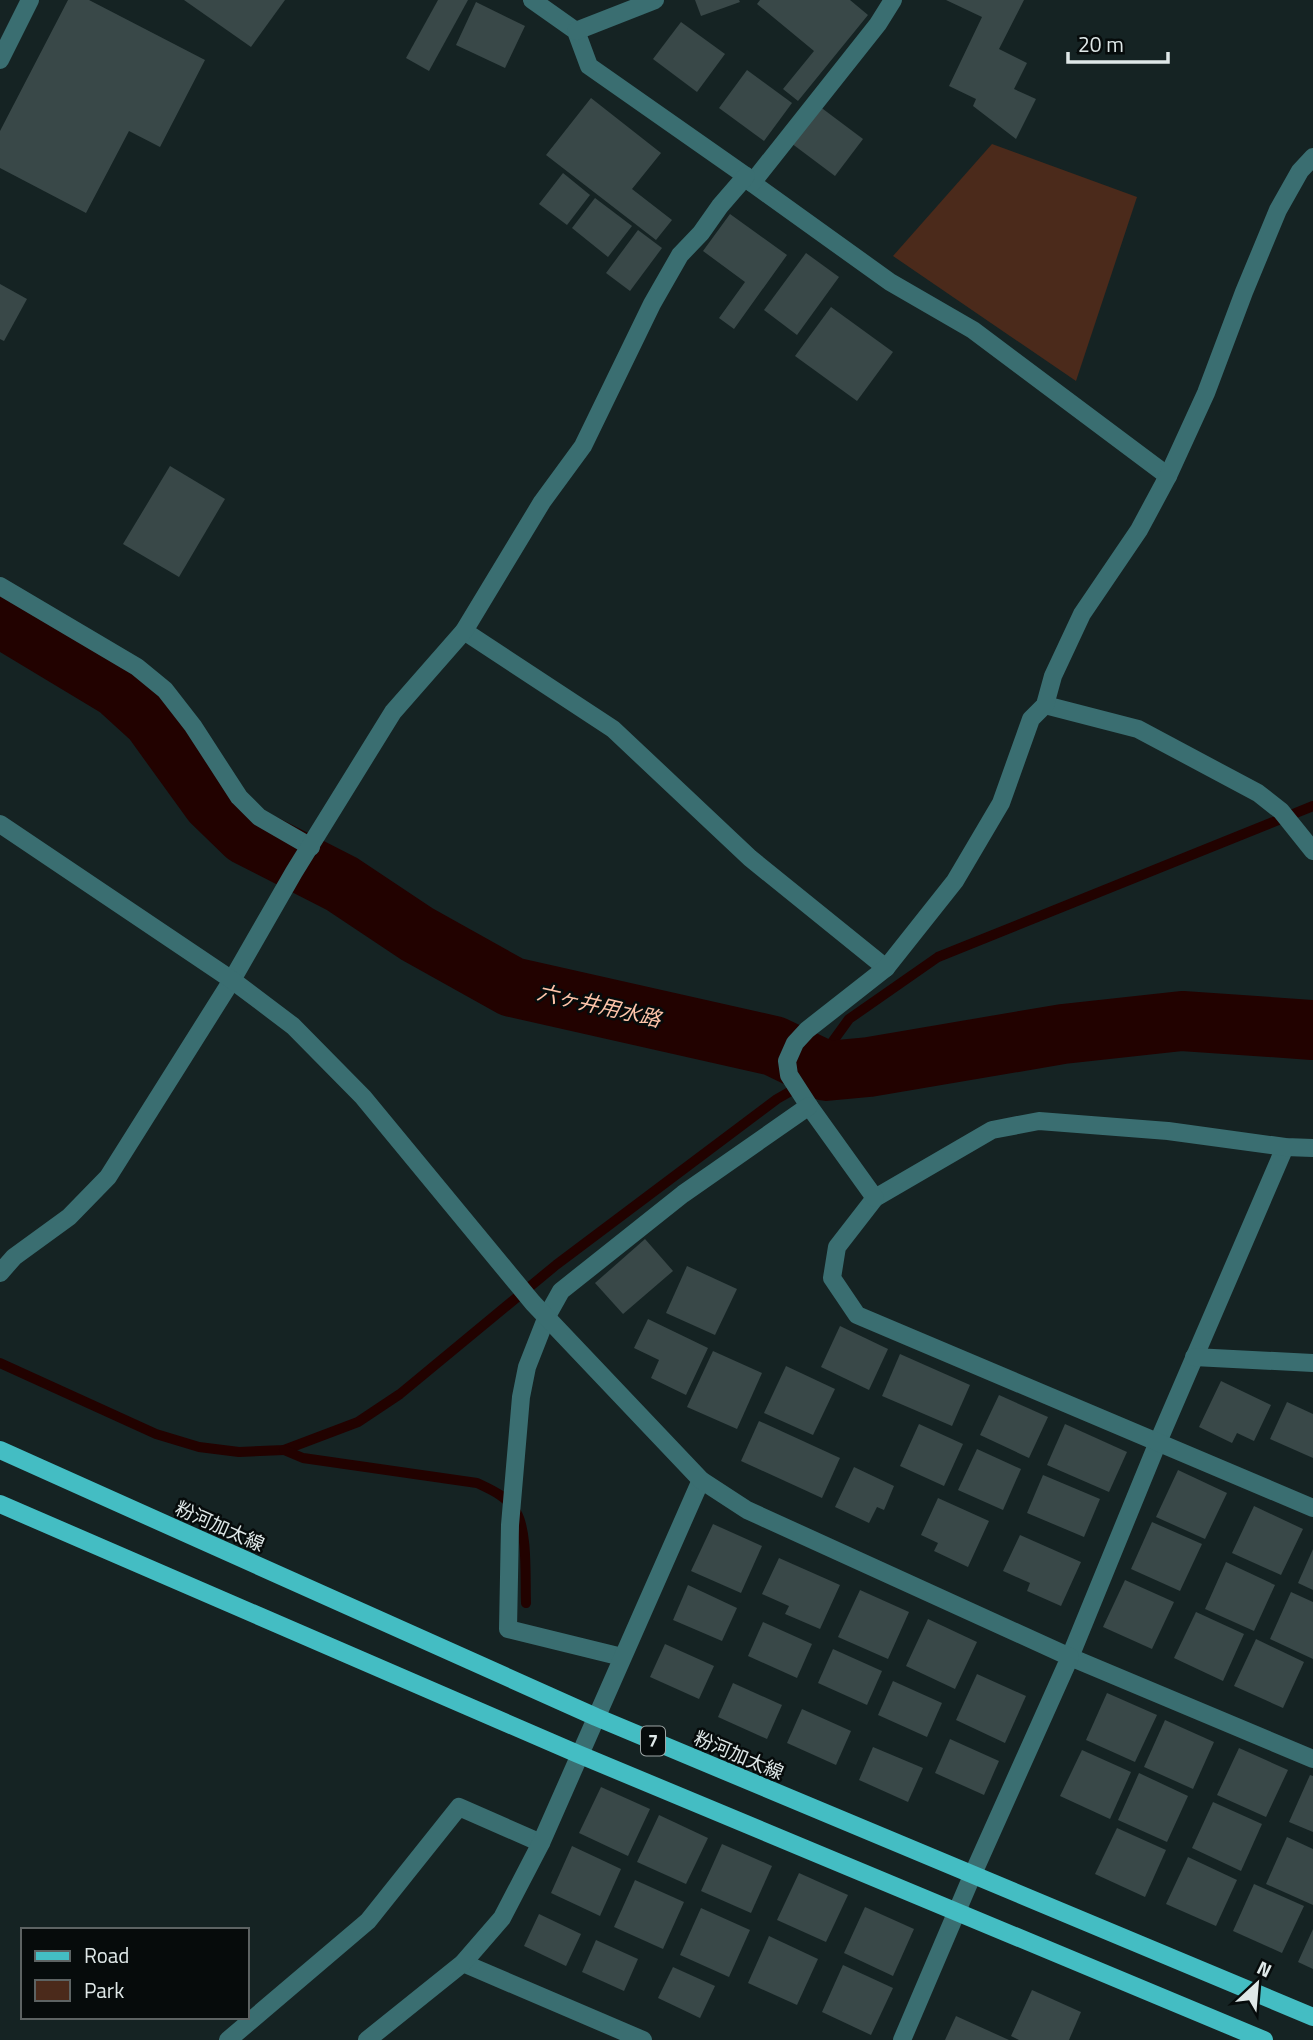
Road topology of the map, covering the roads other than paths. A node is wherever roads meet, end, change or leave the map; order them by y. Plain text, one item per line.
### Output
1 (30, 0) edge
2 (532, 0) edge
3 (654, 0) edge
4 (893, 0) edge
5 (576, 31) junction
6 (0, 60) edge
7 (1313, 157) edge
8 (749, 180) junction
9 (1168, 476) junction
10 (0, 586) edge
11 (464, 631) junction
12 (1045, 705) junction
13 (0, 824) edge
14 (308, 851) junction
15 (1313, 851) edge
16 (886, 968) junction
17 (232, 980) junction
18 (807, 1102) junction
19 (1285, 1147) junction
20 (1313, 1148) edge
21 (875, 1198) junction
22 (0, 1273) edge
23 (547, 1317) junction
24 (1194, 1357) junction
25 (1313, 1363) edge
26 (1158, 1442) junction
27 (0, 1450) edge
28 (701, 1480) junction
29 (0, 1504) edge
30 (1313, 1508) edge
31 (622, 1657) junction
32 (1070, 1657) junction
33 (596, 1717) junction
34 (579, 1754) junction
35 (1313, 1759) edge
36 (541, 1843) junction
37 (972, 1876) junction
38 (957, 1912) junction
39 (463, 1963) junction
40 (1313, 2017) edge
41 (228, 2040) edge
42 (367, 2040) edge
43 (643, 2040) edge
44 (902, 2040) edge
45 (1264, 2040) edge

1 - 6 street
2 - 5 street
3 - 5 street
4 - 8 street
5 - 8 street
7 - 9 street
8 - 9 street
8 - 11 street
9 - 12 street
10 - 14 street
11 - 14 street
11 - 16 street
12 - 15 street
12 - 16 street
13 - 17 street
14 - 17 street
16 - 18 street
17 - 22 street
17 - 23 street
18 - 21 street
18 - 23 street
19 - 20 street
19 - 21 street
19 - 24 street
21 - 26 street
23 - 28 street
23 - 31 street
24 - 25 street
24 - 26 street
26 - 30 street
26 - 32 street
27 - 33 main road, 粉河加太線 / 7
28 - 31 street
28 - 32 street
29 - 34 main road, 7
31 - 33 street
32 - 35 street
32 - 37 street
33 - 34 street
33 - 37 main road, 粉河加太線 / 7
34 - 36 street
34 - 38 main road, 7
36 - 39 street
36 - 41 street
37 - 38 street
37 - 40 main road, 粉河加太線 / 7
38 - 44 street
38 - 45 main road, 7
39 - 42 street
39 - 43 street

